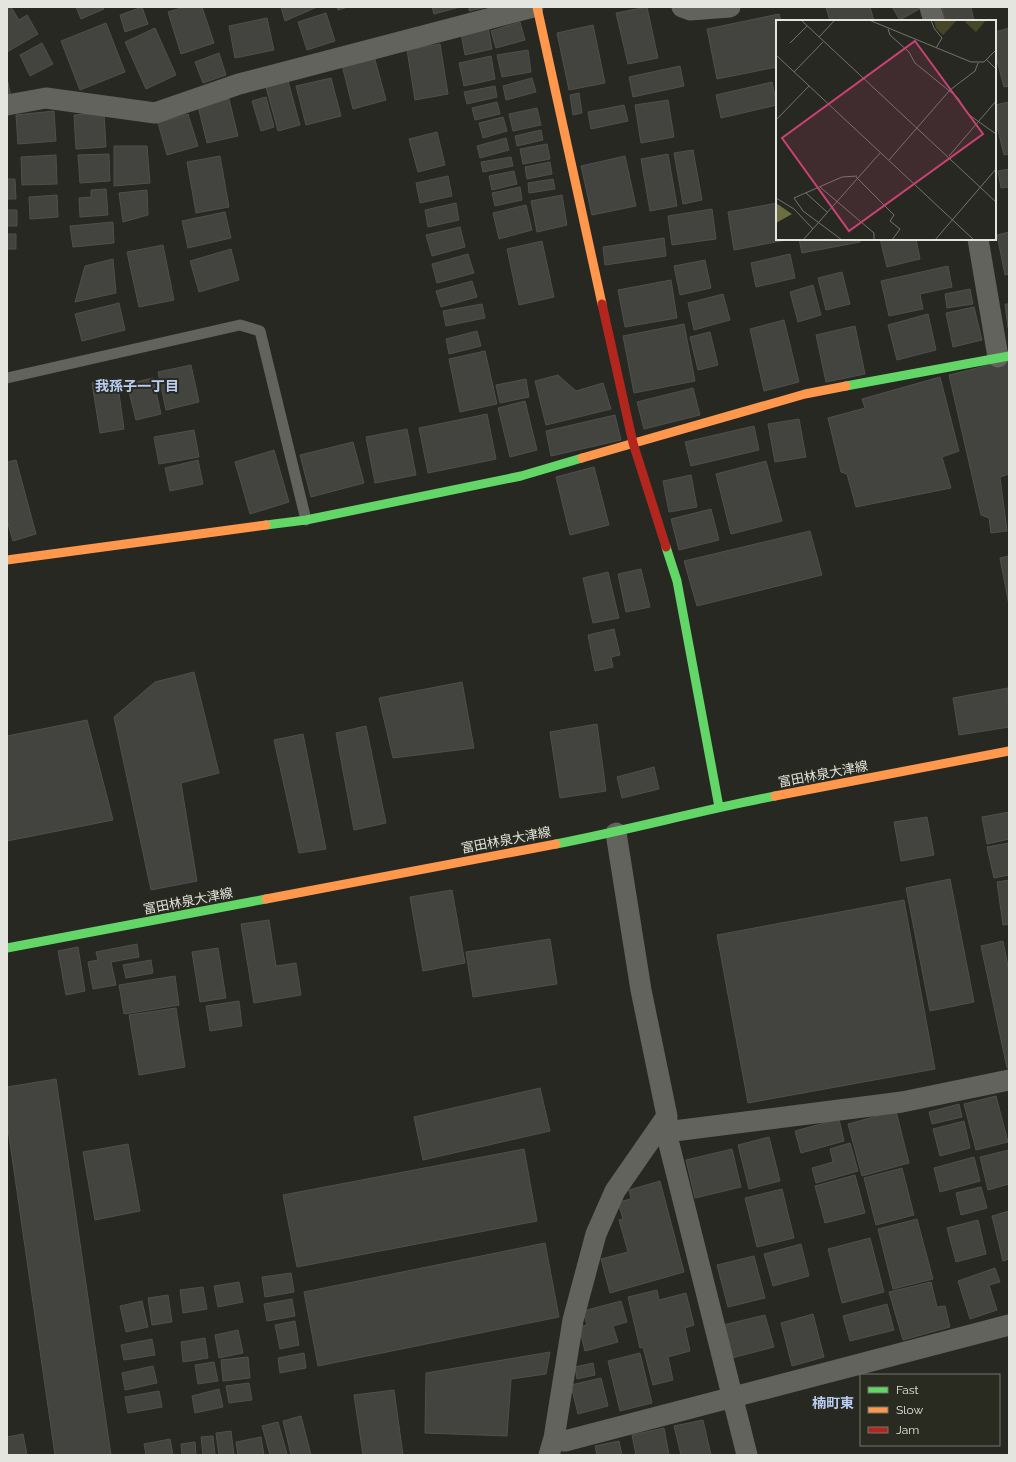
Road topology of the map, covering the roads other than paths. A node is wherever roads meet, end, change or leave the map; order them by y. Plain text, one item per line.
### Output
1 (532, 7) edge
2 (537, 7) edge
3 (682, 7) edge
4 (730, 7) edge
5 (930, 7) edge
6 (934, 20) edge
7 (7, 105) edge
8 (978, 240) edge
9 (1003, 356) edge
10 (7, 378) edge
11 (633, 443) junction
12 (306, 520) junction
13 (7, 560) edge
14 (1009, 751) edge
15 (719, 808) junction
16 (616, 832) junction
17 (7, 948) edge
18 (1009, 1080) edge
19 (666, 1124) junction
20 (1009, 1326) edge
21 (732, 1397) junction
22 (552, 1447) edge
23 (747, 1455) edge

1 - 7 street
2 - 11 street
3 - 4 street
5 - 6 street
8 - 9 street
9 - 11 street
10 - 12 lane
11 - 12 street
11 - 15 street
12 - 13 street
14 - 15 street, 富田林泉大津線
15 - 16 street, 富田林泉大津線
16 - 17 street, 富田林泉大津線
16 - 19 street
18 - 19 street
19 - 21 street
19 - 22 street
20 - 21 street
21 - 22 street
21 - 23 street

